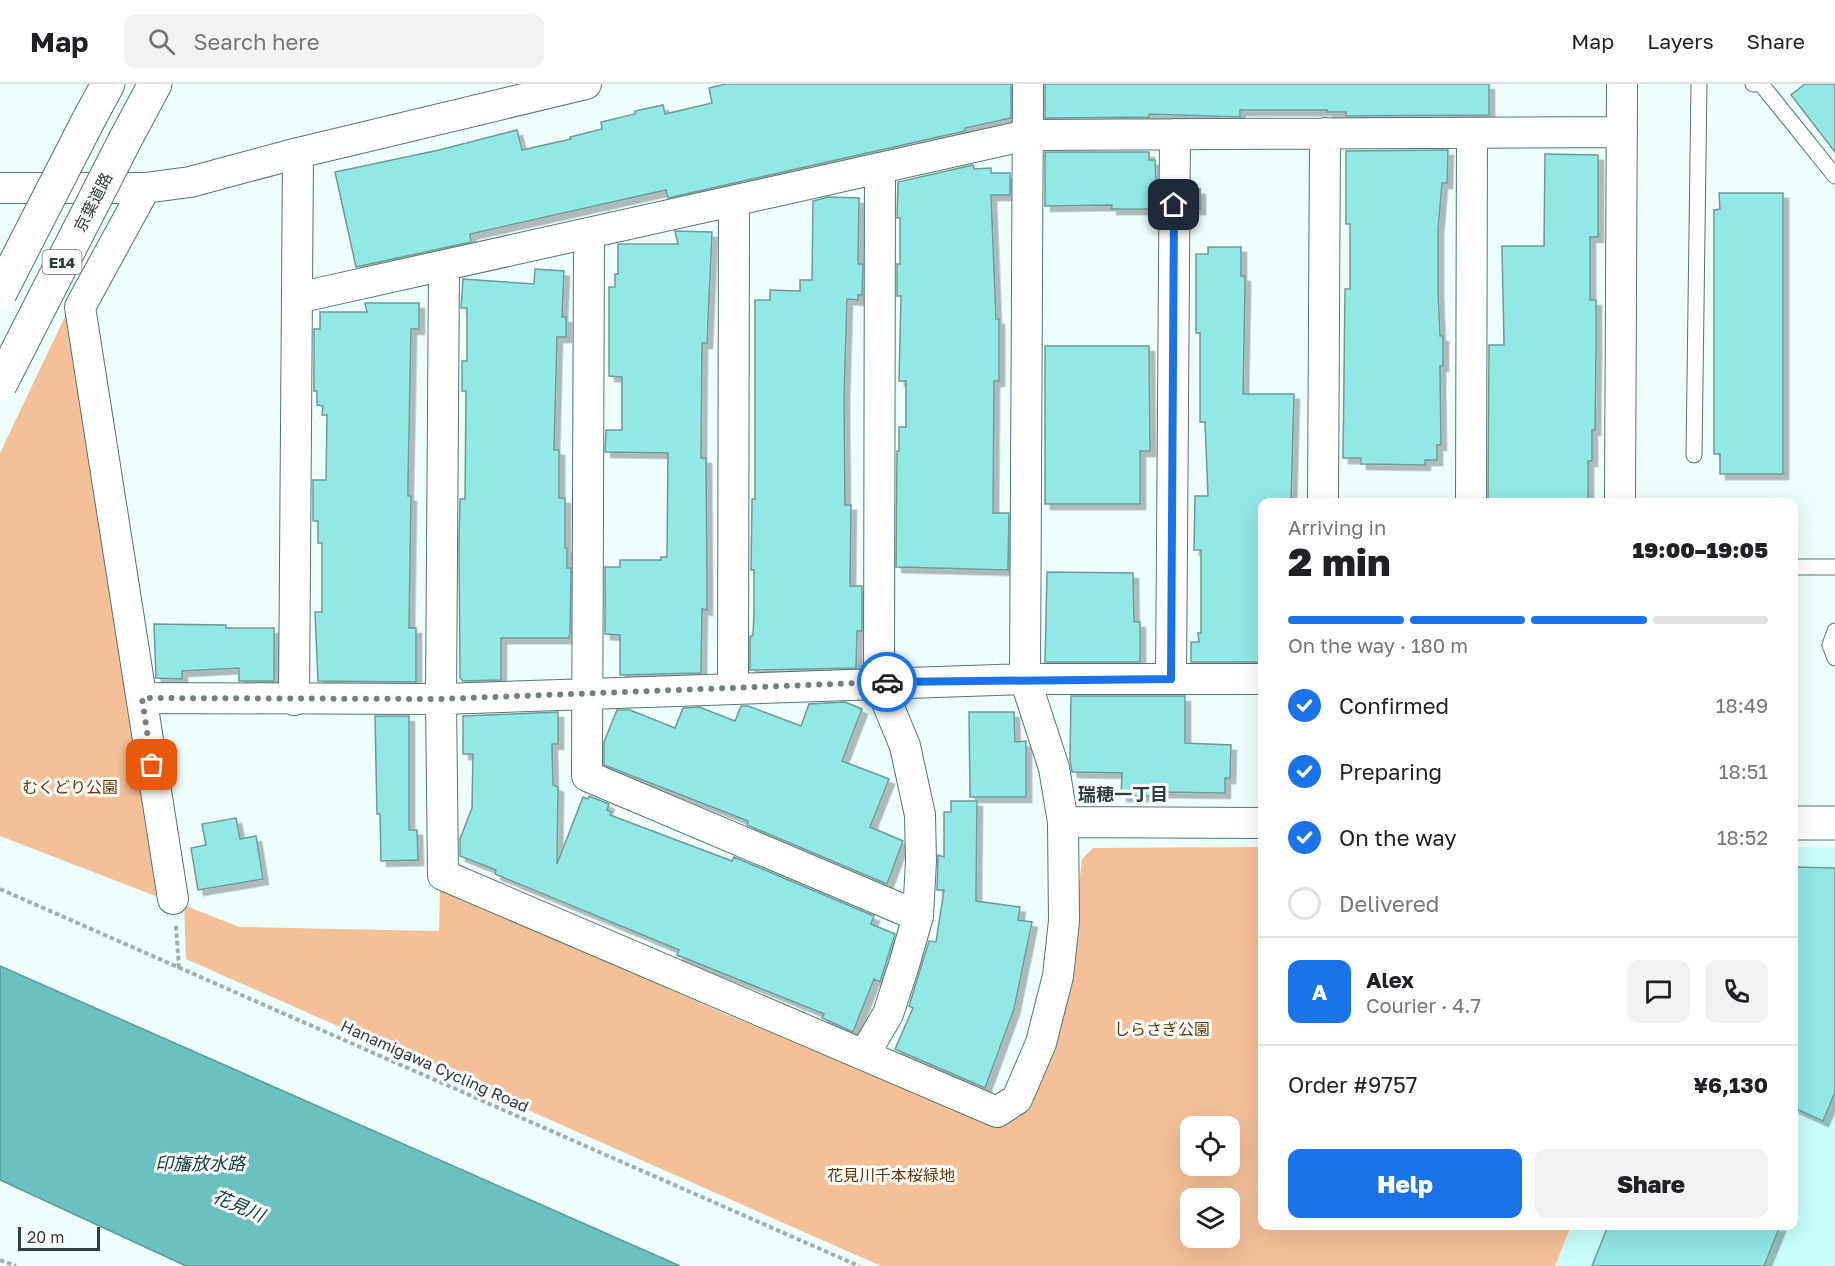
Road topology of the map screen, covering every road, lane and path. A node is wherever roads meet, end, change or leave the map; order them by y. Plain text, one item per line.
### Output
1 (108, 84) edge
2 (155, 84) edge
3 (586, 84) edge
4 (1028, 84) edge
5 (1622, 84) edge
6 (1699, 84) edge
7 (1753, 84) edge
8 (1622, 132) junction
9 (1325, 133) junction
10 (1472, 133) junction
11 (1175, 134) junction
12 (1028, 135) junction
13 (298, 153) junction
14 (880, 168) junction
15 (1835, 176) edge
16 (0, 188) edge
17 (146, 188) junction
18 (734, 201) junction
19 (589, 233) junction
20 (444, 266) junction
21 (0, 293) edge
22 (297, 298) junction
23 (0, 385) edge
24 (1694, 455) dead end
25 (1323, 498) edge
26 (1471, 498) edge
27 (1620, 498) edge
28 (1798, 567) edge
29 (1835, 567) edge
30 (1835, 631) edge
31 (1835, 658) edge
32 (1025, 679) junction
33 (1171, 679) junction
34 (1258, 679) edge
35 (879, 683) junction
36 (733, 687) junction
37 (587, 694) junction
38 (142, 698) junction
39 (441, 699) junction
40 (294, 700) junction
41 (1063, 822) junction
42 (1258, 823) edge
43 (1798, 823) edge
44 (1835, 824) edge
45 (0, 889) edge
46 (173, 899) joint
47 (918, 916) junction
48 (180, 968) junction
49 (864, 1055) junction
50 (0, 1260) edge
51 (16, 1266) edge
52 (860, 1266) edge

1 - 21 main road, E14, bridge
2 - 23 main road, 京葉道路 / E14, bridge
3 - 13 street
4 - 12 street
5 - 8 street
6 - 24 lane
7 - 15 lane
8 - 10 street
8 - 27 street
9 - 10 street
9 - 11 street
9 - 25 street
10 - 26 street
11 - 12 street
11 - 33 street
12 - 14 street
12 - 32 street
13 - 17 street
13 - 22 street
14 - 18 street
14 - 35 street
16 - 17 street
17 - 38 street
18 - 19 street
18 - 36 street
19 - 20 street
19 - 37 street
20 - 22 street
20 - 39 street
22 - 40 street
28 - 29 lane
30 - 31 lane
32 - 33 street
32 - 35 street
32 - 41 street
33 - 34 street
35 - 36 street
35 - 47 street
36 - 37 street
37 - 39 street
37 - 47 street
38 - 40 street
38 - 46 street
39 - 40 street
39 - 49 street
41 - 42 street
41 - 49 street
43 - 44 main road
45 - 48 path, Hanamigawa Cycling Road
46 - 48 path
47 - 49 street
48 - 52 path, Hanamigawa Cycling Road
50 - 51 path

